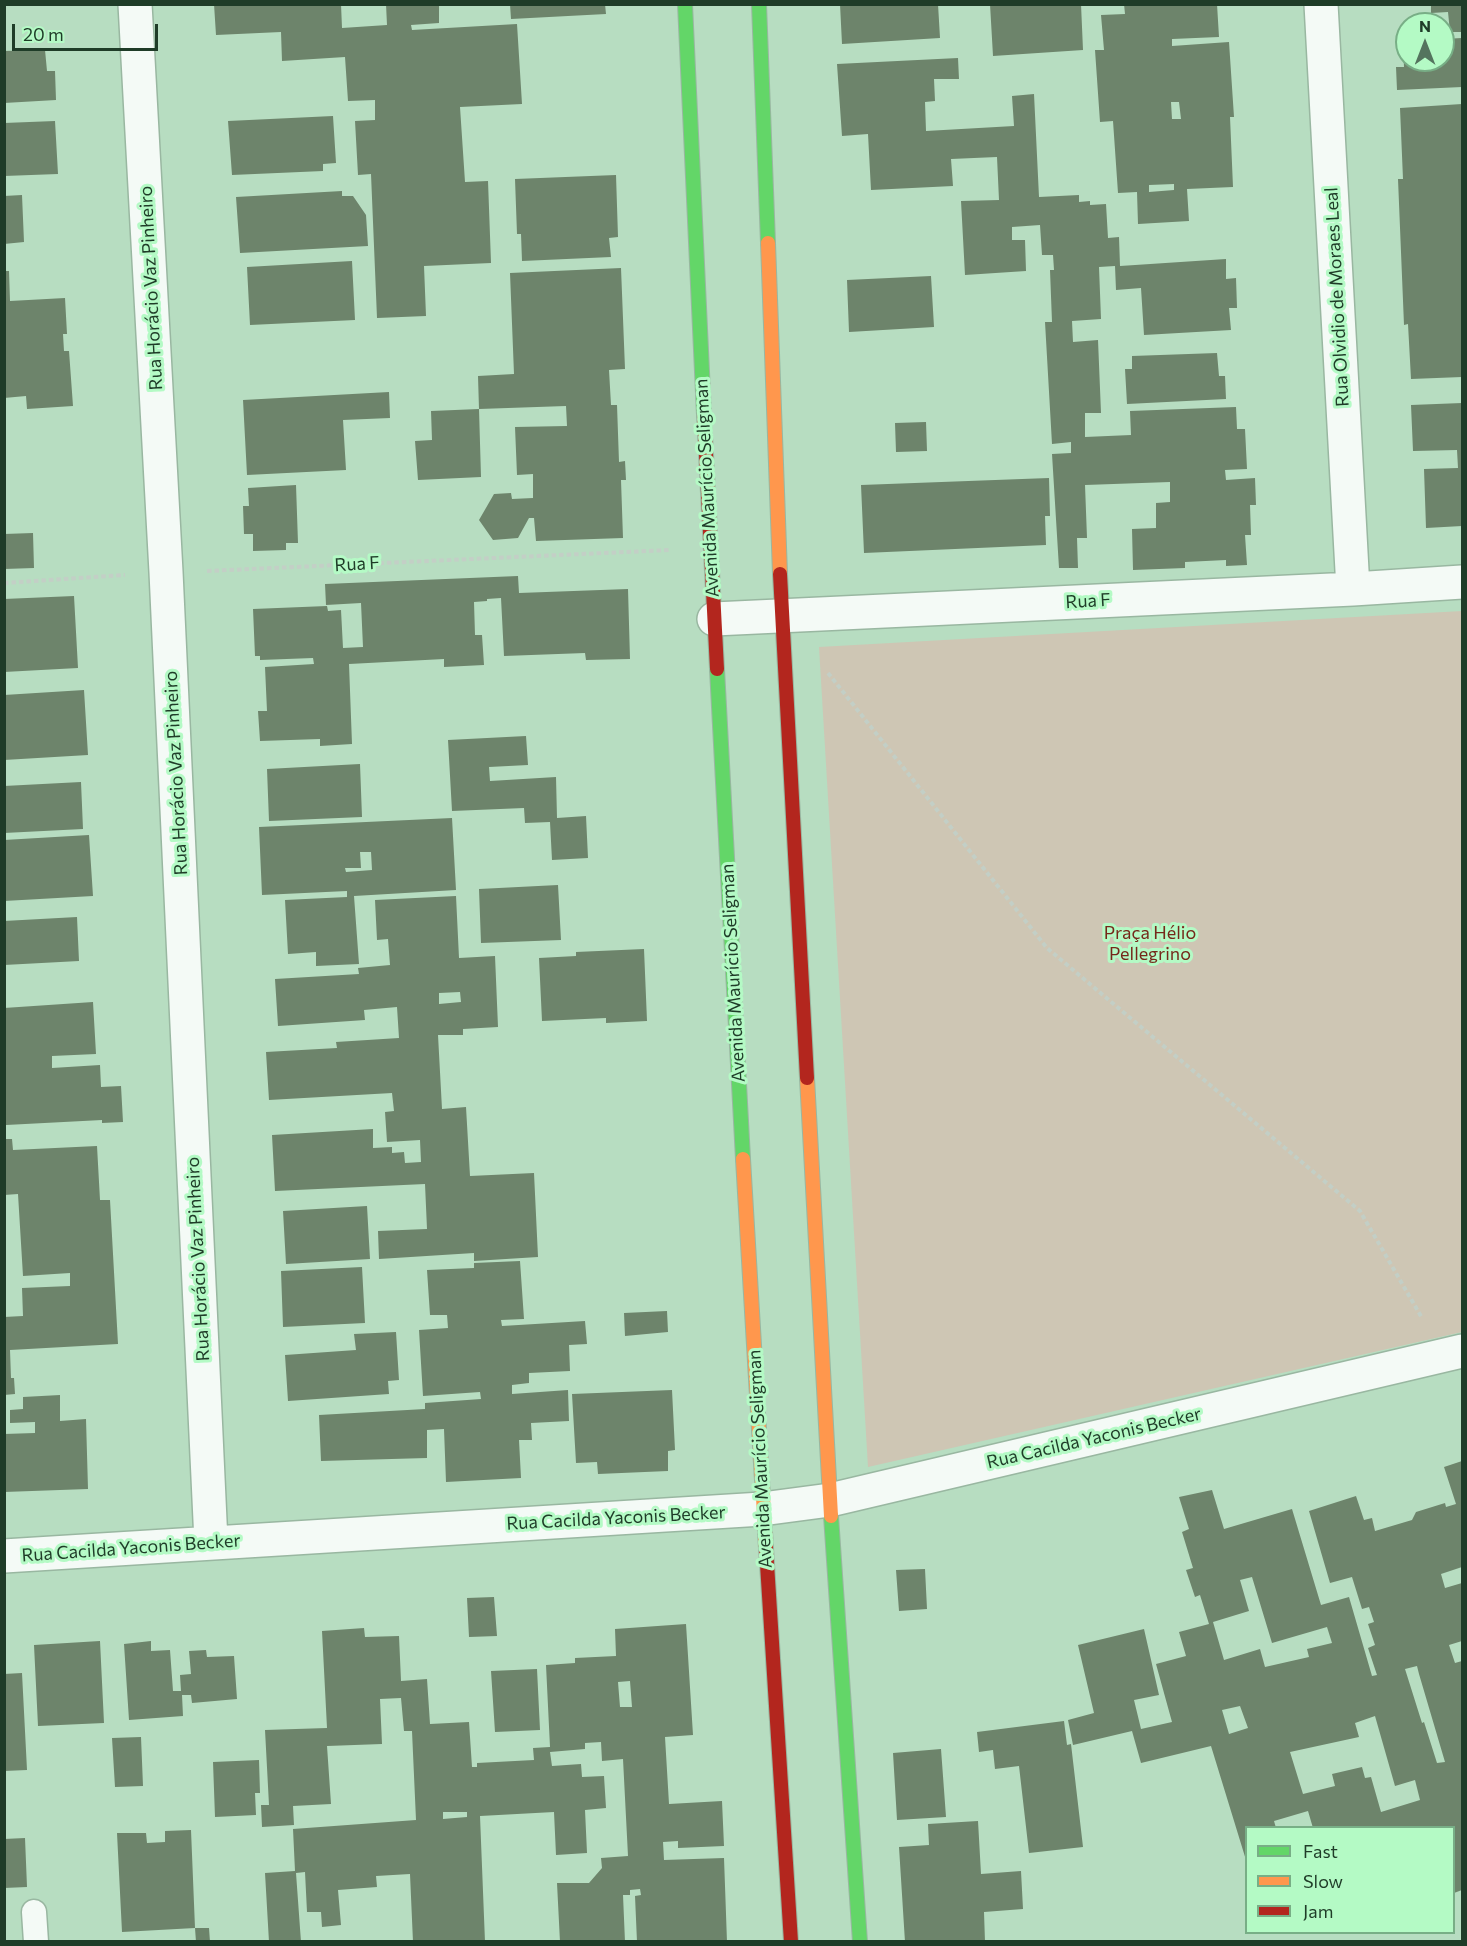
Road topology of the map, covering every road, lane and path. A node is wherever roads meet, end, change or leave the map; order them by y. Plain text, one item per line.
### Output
1 (135, 4) edge
2 (685, 4) edge
3 (759, 4) edge
4 (1321, 4) edge
5 (710, 548) junction
6 (166, 572) junction
7 (1462, 582) edge
8 (4, 583) edge
9 (1353, 589) junction
10 (781, 615) junction
11 (714, 619) junction
12 (826, 670) dead end
13 (1453, 1353) edge
14 (830, 1500) junction
15 (762, 1509) junction
16 (211, 1542) junction
17 (4, 1556) edge
18 (34, 1912) dead end
19 (36, 1941) edge
20 (791, 1941) edge
21 (860, 1941) edge

1 - 6 street, Rua Horácio Vaz Pinheiro
2 - 5 main road, Avenida Maurício Seligman
3 - 10 main road
4 - 9 street, Rua Olvidio de Moraes Leal
5 - 6 path, Rua F
5 - 11 main road, Avenida Maurício Seligman
6 - 8 path, Rua F
6 - 16 street, Rua Horácio Vaz Pinheiro
7 - 9 street, Rua F
9 - 10 street, Rua F
10 - 11 street, Rua F
10 - 14 main road
11 - 15 main road, Avenida Maurício Seligman
12 - 13 path
13 - 14 street, Rua Cacilda Yaconis Becker
14 - 15 street, Rua Cacilda Yaconis Becker
14 - 21 main road
15 - 16 street, Rua Cacilda Yaconis Becker
15 - 20 main road, Avenida Maurício Seligman
16 - 17 street, Rua Cacilda Yaconis Becker
18 - 19 lane

